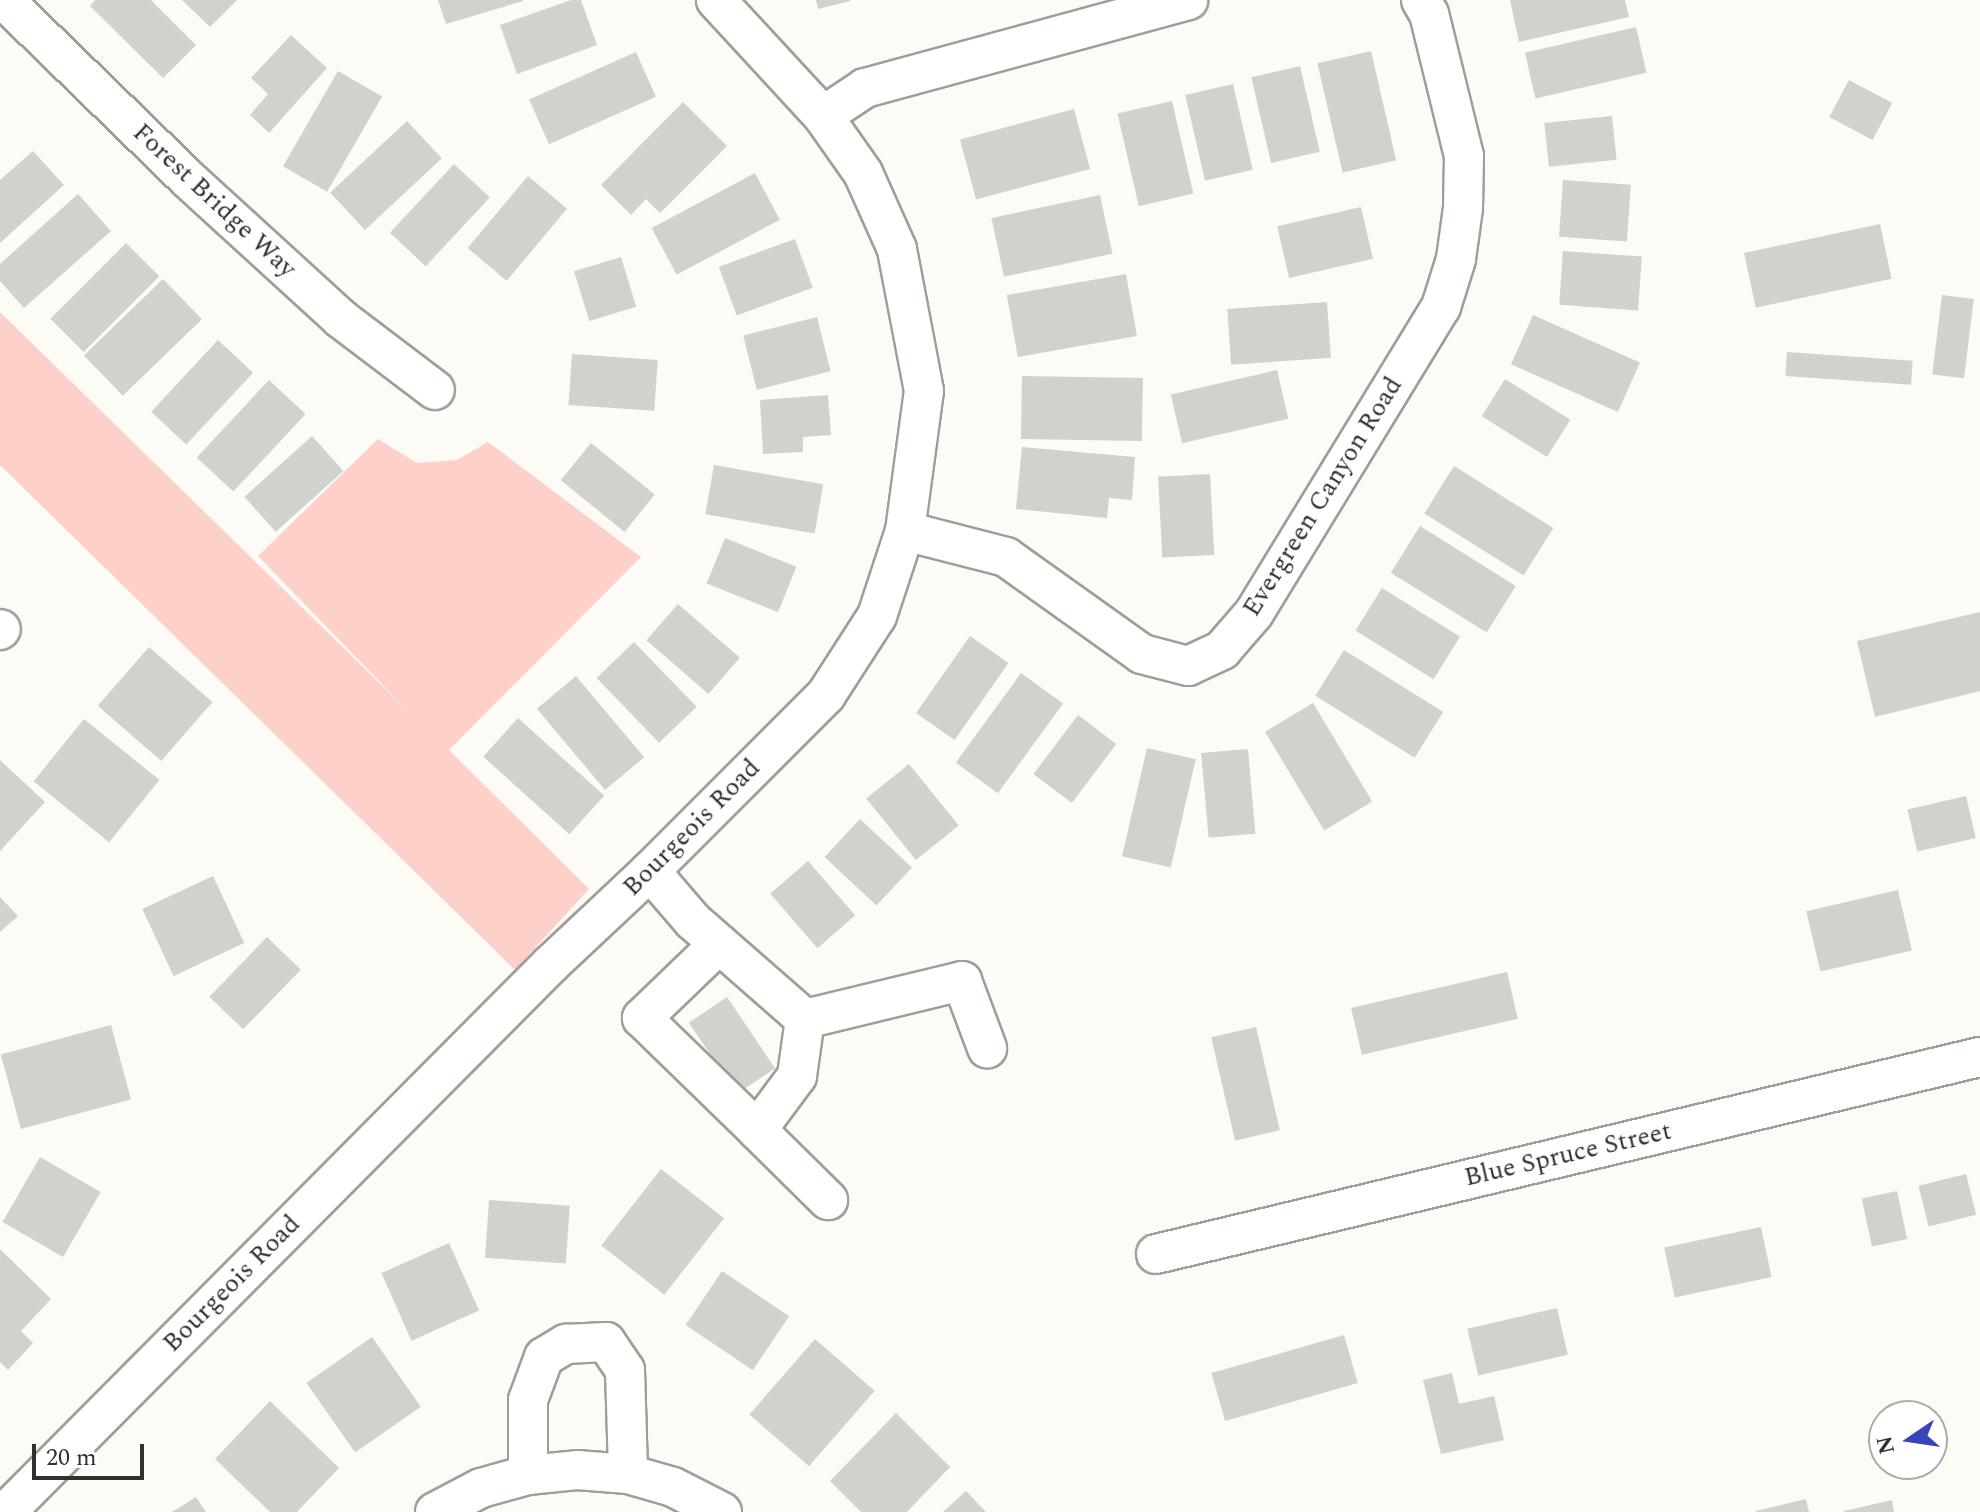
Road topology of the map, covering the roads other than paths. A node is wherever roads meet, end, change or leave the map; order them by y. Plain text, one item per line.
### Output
1 (4, 0) edge
2 (716, 0) edge
3 (1188, 0) edge
4 (1421, 0) edge
5 (823, 116) junction
6 (435, 390) dead end
7 (905, 531) junction
8 (650, 871) junction
9 (719, 944) junction
10 (805, 1019) junction
11 (987, 1048) dead end
12 (1980, 1057) edge
13 (757, 1130) junction
14 (828, 1200) dead end
15 (1156, 1254) dead end
16 (628, 1474) junction
17 (528, 1475) junction
18 (6, 1512) edge
19 (435, 1512) edge
20 (722, 1512) edge

1 - 6 street, Forest Bridge Way
2 - 5 street, Bourgeois Road
3 - 5 street
4 - 7 street, Evergreen Canyon Road
5 - 7 street, Bourgeois Road
7 - 8 street, Bourgeois Road
8 - 9 street
8 - 18 street, Bourgeois Road
9 - 10 street
9 - 13 street
10 - 11 street
10 - 13 street
12 - 15 street, Blue Spruce Street
13 - 14 street
16 - 17 street
16 - 17 street
16 - 20 street
17 - 19 street

